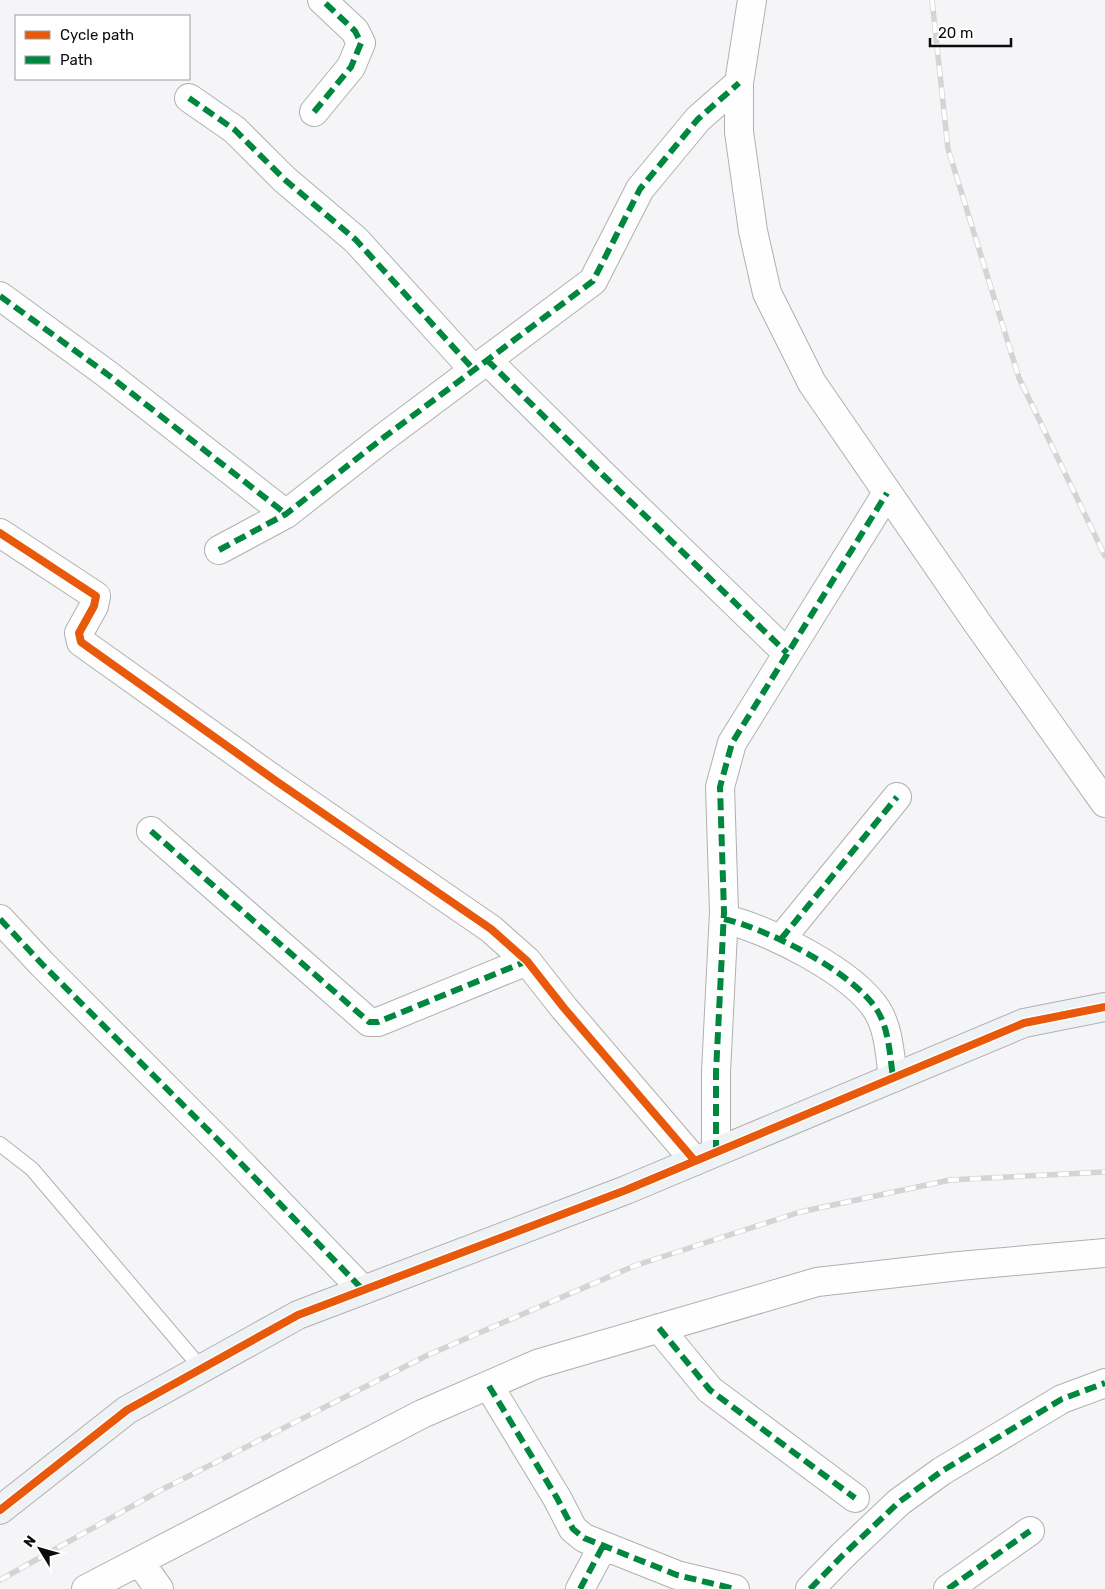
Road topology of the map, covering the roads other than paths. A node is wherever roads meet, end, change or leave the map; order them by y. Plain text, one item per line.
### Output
1 (322, 0) edge
2 (752, 0) edge
3 (739, 83) junction
4 (189, 98) dead end
5 (314, 112) dead end
6 (0, 296) edge
7 (480, 365) junction
8 (887, 493) junction
9 (286, 514) junction
10 (0, 533) edge
11 (219, 550) dead end
12 (787, 653) junction
13 (897, 797) dead end
14 (1105, 803) edge
15 (151, 831) dead end
16 (0, 919) edge
17 (724, 919) junction
18 (781, 939) junction
19 (527, 961) junction
20 (1105, 1007) edge
21 (893, 1078) junction
22 (0, 1144) edge
23 (706, 1156) junction
24 (1105, 1253) edge
25 (363, 1290) junction
26 (659, 1328) junction
27 (202, 1369) junction
28 (1105, 1383) edge
29 (489, 1386) junction
30 (855, 1498) dead end
31 (0, 1510) edge
32 (1030, 1531) dead end
33 (603, 1546) junction
34 (140, 1562) junction
35 (86, 1589) edge
36 (159, 1589) edge
37 (580, 1589) edge
38 (735, 1589) edge
39 (810, 1589) edge
40 (948, 1589) edge

1 - 5 street
2 - 3 street
3 - 7 street
3 - 8 street
4 - 7 street
6 - 9 street
7 - 9 street
7 - 12 street
8 - 12 street
8 - 14 street
9 - 11 street
10 - 19 street
12 - 17 street
13 - 18 street
15 - 19 street
16 - 25 street
17 - 18 street
17 - 23 street
18 - 21 street
19 - 23 street
20 - 21 street
21 - 23 street
22 - 27 lane
23 - 25 street
24 - 26 street
25 - 27 street
26 - 29 street
26 - 30 street
27 - 31 street
28 - 39 street
29 - 33 street
29 - 34 street
32 - 40 street
33 - 37 street
33 - 38 street
34 - 35 street
34 - 36 street

